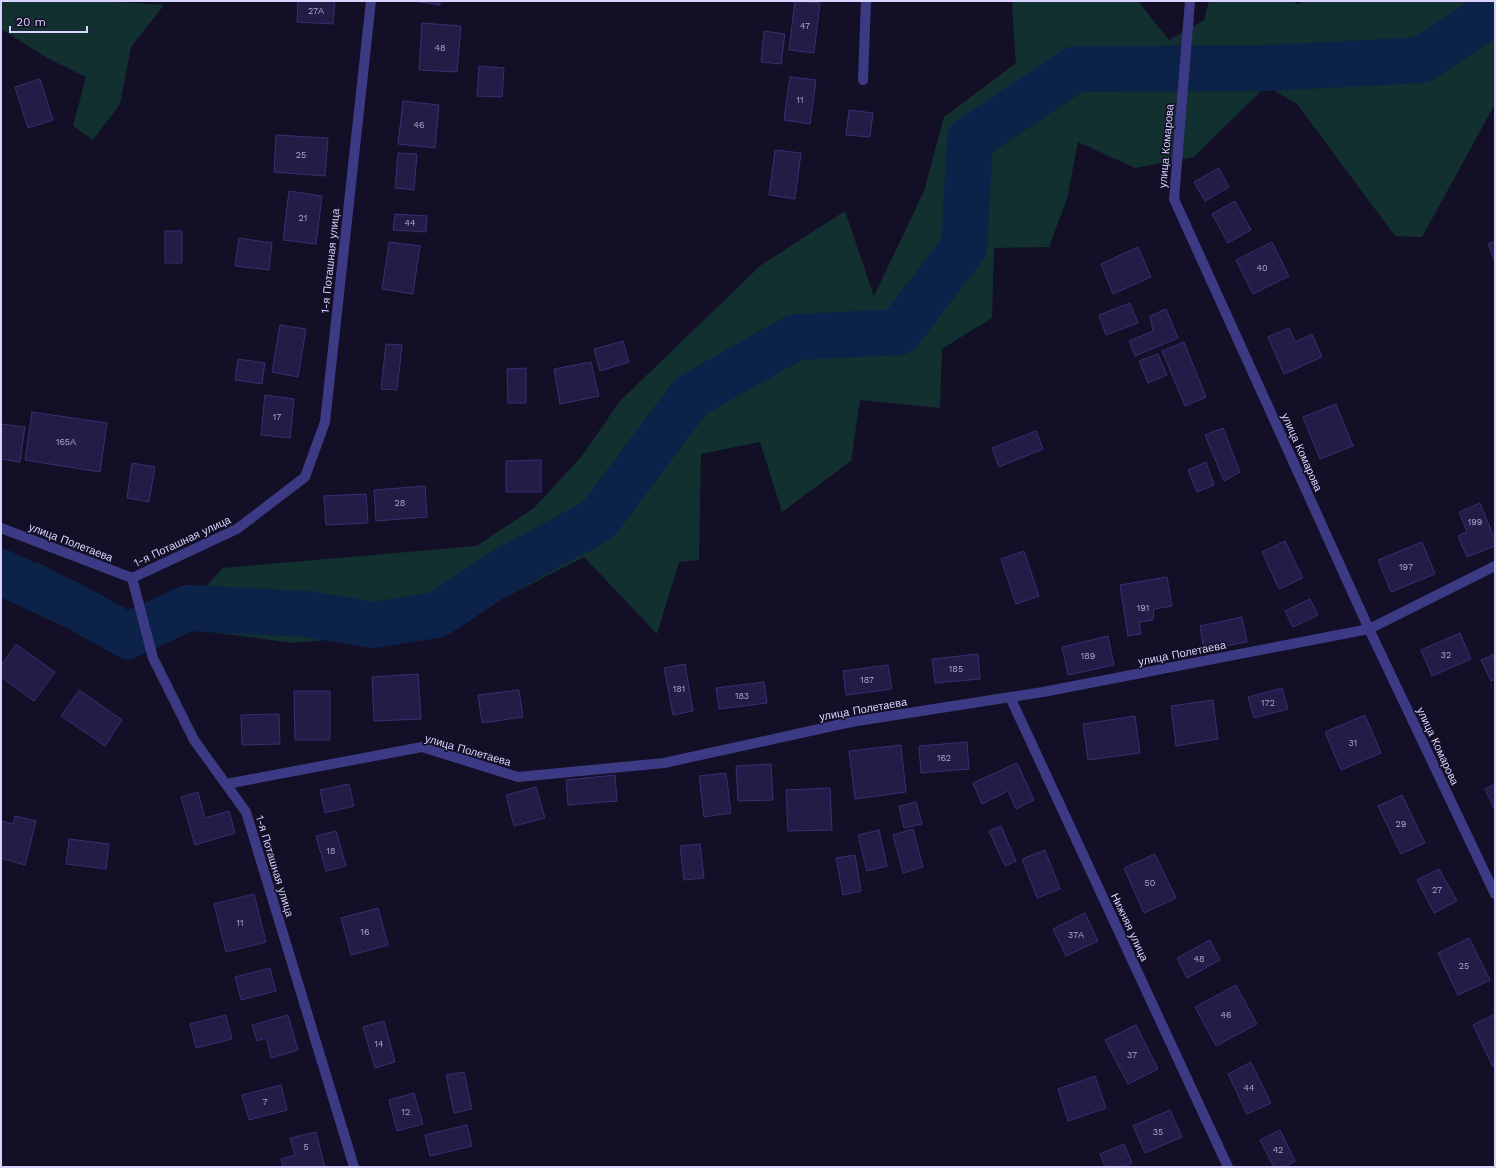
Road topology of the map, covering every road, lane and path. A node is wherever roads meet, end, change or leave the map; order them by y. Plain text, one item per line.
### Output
1 (371, 1) edge
2 (866, 1) edge
3 (1190, 1) edge
4 (863, 80) dead end
5 (1, 528) edge
6 (1495, 566) edge
7 (132, 578) junction
8 (1369, 629) junction
9 (1010, 697) junction
10 (226, 784) junction
11 (1495, 894) edge
12 (354, 1167) edge
13 (1228, 1167) edge

1 - 7 street, 1-я Поташная улица
2 - 4 street
3 - 8 street, улица Комарова
5 - 7 street, улица Полетаева
6 - 8 street, улица Полетаева
7 - 10 street, 1-я Поташная улица
8 - 9 street, улица Полетаева
8 - 11 street, улица Комарова
9 - 10 street, улица Полетаева
9 - 13 street, Нижняя улица
10 - 12 street, 1-я Поташная улица

